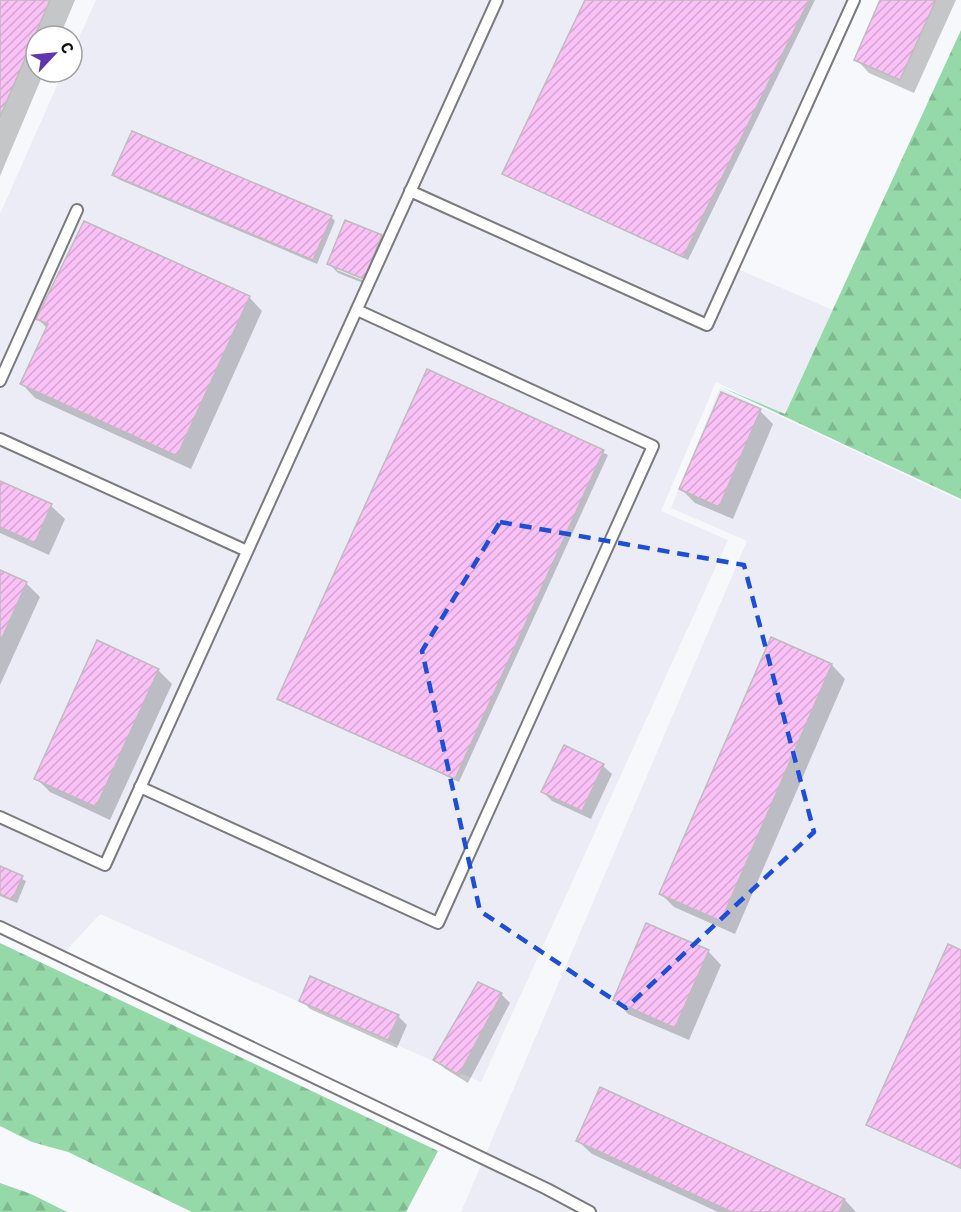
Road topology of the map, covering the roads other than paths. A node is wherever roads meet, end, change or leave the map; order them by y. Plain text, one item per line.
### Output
1 (497, 0) edge
2 (854, 0) edge
3 (411, 190) junction
4 (77, 210) dead end
5 (357, 310) junction
6 (0, 381) edge
7 (0, 439) edge
8 (247, 551) junction
9 (140, 787) junction
10 (0, 817) edge
11 (0, 927) edge
12 (590, 1212) edge

1 - 3 lane
2 - 3 lane
3 - 5 lane
4 - 6 lane
5 - 8 lane
5 - 9 lane
7 - 8 lane
8 - 9 lane
9 - 10 lane
11 - 12 lane

